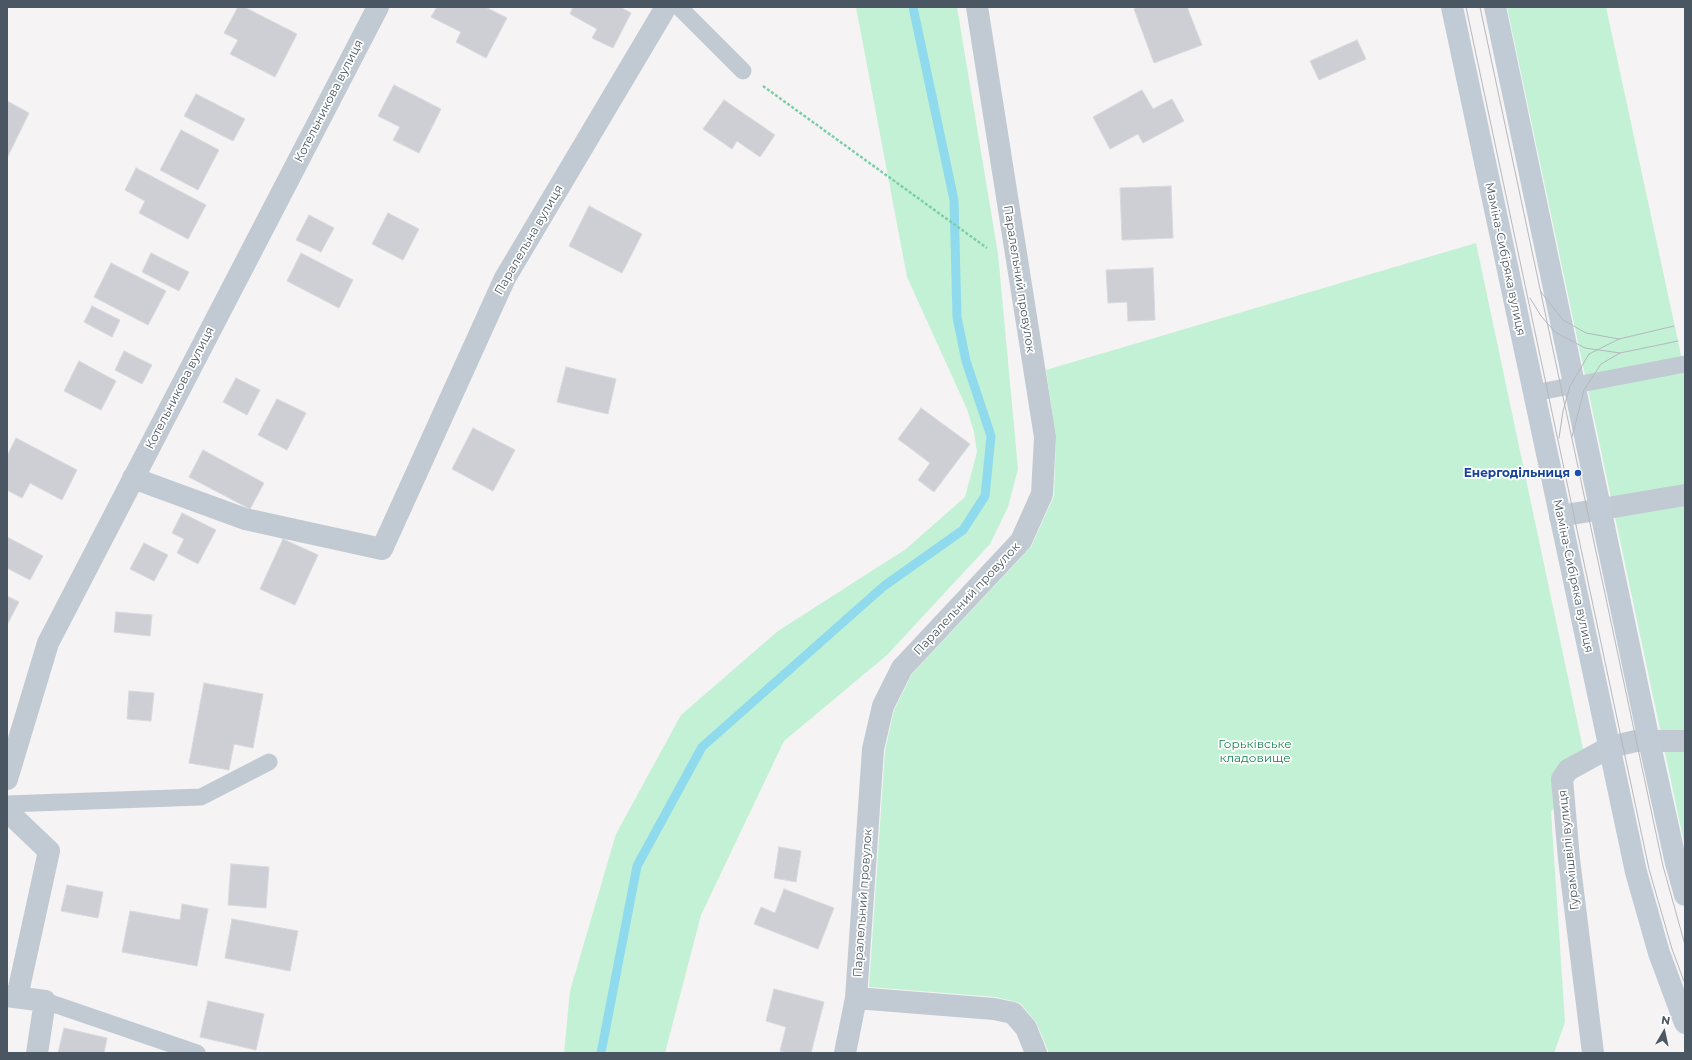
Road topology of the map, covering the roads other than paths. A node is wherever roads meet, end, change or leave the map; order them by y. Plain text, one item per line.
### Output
1 (378, 7) edge
2 (666, 7) edge
3 (679, 7) edge
4 (977, 7) edge
5 (1452, 7) edge
6 (1495, 7) edge
7 (743, 71) road end
8 (1685, 364) edge
9 (1575, 385) junction
10 (1534, 393) junction
11 (133, 478) junction
12 (1685, 495) edge
13 (1601, 509) junction
14 (1560, 516) junction
15 (1650, 742) junction
16 (1684, 743) edge
17 (1610, 747) junction
18 (269, 762) dead end
19 (7, 780) edge
20 (7, 804) edge
21 (7, 811) edge
22 (1685, 895) edge
23 (12, 997) edge
24 (856, 998) junction
25 (45, 1001) junction
26 (1685, 1024) edge
27 (37, 1053) edge
28 (198, 1053) edge
29 (845, 1053) edge
30 (1036, 1053) edge
31 (1593, 1053) edge

1 - 11 street, Котельникова вулиця
2 - 11 street, Паралельна вулиця
3 - 7 lane
4 - 24 street, Паралельний провулок
5 - 10 main road, Маміна-Сибіряка вулиця
6 - 9 main road
8 - 9 lane
9 - 10 lane
9 - 13 main road
10 - 14 main road, Маміна-Сибіряка вулиця
11 - 19 street, Котельникова вулиця
12 - 13 street
13 - 14 street
13 - 15 main road
14 - 17 main road, Маміна-Сибіряка вулиця
15 - 16 street, Гурамішвілі вулиця
15 - 17 street, Гурамішвілі вулиця
15 - 22 main road
17 - 26 main road, Маміна-Сибіряка вулиця
17 - 31 street, Гурамішвілі вулиця
18 - 20 lane
21 - 23 street
23 - 25 street
24 - 29 street
24 - 30 street
25 - 27 street
25 - 28 lane

